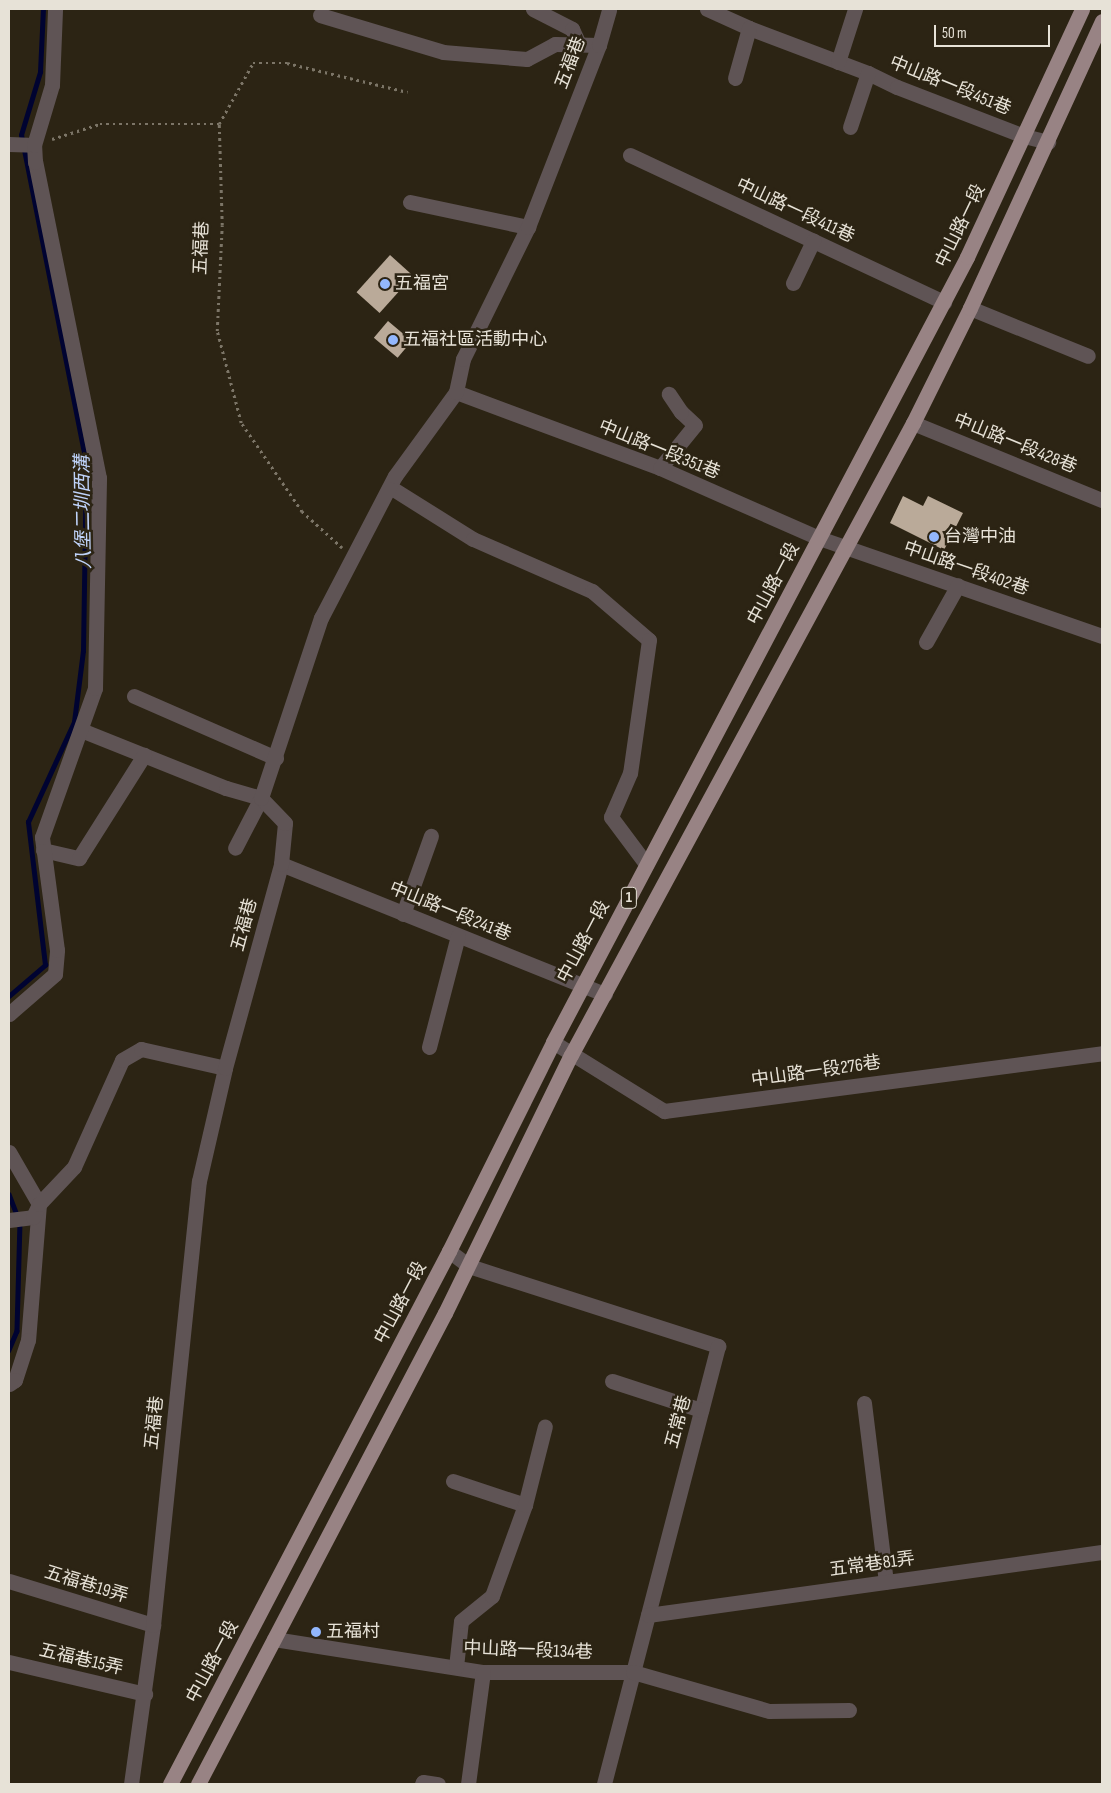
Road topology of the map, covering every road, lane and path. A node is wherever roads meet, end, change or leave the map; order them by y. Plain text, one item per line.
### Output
1 (55, 9) edge
2 (533, 9) edge
3 (609, 9) edge
4 (707, 9) edge
5 (855, 9) edge
6 (1082, 9) edge
7 (320, 15) dead end
8 (1102, 21) edge
9 (750, 28) junction
10 (579, 44) junction
11 (599, 45) junction
12 (838, 62) junction
13 (868, 73) junction
14 (735, 78) dead end
15 (408, 92) dead end
16 (219, 124) junction
17 (850, 127) dead end
18 (1024, 136) junction
19 (1048, 142) junction
20 (9, 144) edge
21 (34, 145) junction
22 (630, 155) dead end
23 (410, 202) dead end
24 (528, 227) junction
25 (813, 240) junction
26 (793, 283) dead end
27 (944, 302) junction
28 (970, 308) junction
29 (1088, 356) dead end
30 (456, 392) junction
31 (669, 394) dead end
32 (913, 423) junction
33 (660, 468) junction
34 (390, 487) junction
35 (1102, 500) edge
36 (820, 538) junction
37 (846, 547) junction
38 (352, 557) junction
39 (958, 585) junction
40 (1102, 621) edge
41 (1095, 633) edge
42 (926, 642) dead end
43 (134, 696) dead end
44 (81, 730) junction
45 (144, 755) junction
46 (276, 758) junction
47 (262, 798) junction
48 (430, 836) dead end
49 (235, 848) dead end
50 (44, 850) junction
51 (281, 864) junction
52 (646, 864) junction
53 (403, 914) junction
54 (458, 936) junction
55 (583, 985) junction
56 (605, 994) junction
57 (9, 1014) edge
58 (552, 1042) junction
59 (429, 1047) dead end
60 (1102, 1053) edge
61 (571, 1055) junction
62 (225, 1068) junction
63 (9, 1152) edge
64 (36, 1211) junction
65 (9, 1220) edge
66 (449, 1251) junction
67 (469, 1266) junction
68 (612, 1381) dead end
69 (9, 1384) edge
70 (864, 1403) dead end
71 (701, 1410) junction
72 (545, 1426) dead end
73 (453, 1482) dead end
74 (525, 1505) junction
75 (1102, 1552) edge
76 (9, 1581) edge
77 (886, 1582) junction
78 (648, 1615) junction
79 (153, 1625) junction
80 (274, 1639) junction
81 (9, 1662) edge
82 (456, 1667) junction
83 (482, 1672) junction
84 (633, 1672) junction
85 (145, 1694) junction
86 (848, 1710) dead end
87 (131, 1784) edge
88 (170, 1784) edge
89 (198, 1784) edge
90 (422, 1784) edge
91 (438, 1784) edge
92 (468, 1784) edge
93 (604, 1784) edge

1 - 21 street
2 - 10 street
3 - 11 street, 五福巷
4 - 9 street, 中山路一段451巷
5 - 12 street
6 - 18 main road, 中山路一段 / 1
7 - 10 street
8 - 19 main road, 1
9 - 12 street, 中山路一段451巷
9 - 14 street
10 - 11 street
11 - 24 street, 五福巷
12 - 13 street, 中山路一段451巷
13 - 17 street
13 - 18 street, 中山路一段451巷
15 - 16 path
16 - 21 path
16 - 38 path, 五福巷
18 - 19 street, 中山路一段451巷
18 - 27 main road, 中山路一段 / 1
19 - 28 main road, 1
20 - 21 street
21 - 44 street
22 - 25 street, 中山路一段411巷
23 - 24 street
24 - 30 street, 五福巷
25 - 26 street
25 - 27 street, 中山路一段411巷
27 - 36 main road, 中山路一段 / 1
28 - 29 street
28 - 32 main road, 1
30 - 33 street, 中山路一段351巷
30 - 34 street, 五福巷
31 - 33 street
32 - 35 street, 中山路一段428巷
32 - 37 main road, 1
33 - 36 street, 中山路一段351巷
34 - 38 street, 五福巷
34 - 52 street
36 - 37 street, 中山路一段351巷
36 - 52 main road, 中山路一段 / 1
37 - 39 street, 中山路一段402巷
37 - 56 main road, 1
38 - 46 street, 五福巷
39 - 41 street, 中山路一段402巷
39 - 42 street
40 - 41 street
43 - 46 street
44 - 45 street
44 - 50 street
45 - 47 street
45 - 50 street
46 - 47 street, 五福巷
47 - 49 street
47 - 51 street, 五福巷
48 - 53 street
50 - 57 street
51 - 53 street, 中山路一段241巷
51 - 62 street, 五福巷
52 - 55 main road, 中山路一段 / 1
53 - 54 street, 中山路一段241巷
54 - 55 street, 中山路一段241巷
54 - 59 street
55 - 56 street, 中山路一段241巷
55 - 58 main road, 中山路一段 / 1
56 - 61 main road, 1
58 - 61 street, 中山路一段276巷
58 - 66 main road, 中山路一段 / 1
60 - 61 street, 中山路一段276巷
61 - 67 main road, 1
62 - 64 street
62 - 79 street, 五福巷
63 - 64 street
64 - 65 street
64 - 69 street
66 - 67 street, 五常巷
66 - 88 main road, 中山路一段 / 1
67 - 71 street, 五常巷
67 - 80 main road, 1
68 - 71 street
70 - 77 street
71 - 78 street, 五常巷
72 - 74 street
73 - 74 street
74 - 82 street
75 - 77 street, 五常巷81弄
76 - 79 street, 五福巷19弄
77 - 78 street, 五常巷81弄
78 - 84 street, 五常巷
79 - 85 street, 五福巷
80 - 82 street, 中山路一段134巷
80 - 89 main road, 1
81 - 85 street, 五福巷15弄
82 - 83 street, 中山路一段134巷
83 - 84 street, 中山路一段134巷
83 - 92 street
84 - 86 street, 中山路一段134巷
84 - 93 street, 五常巷
85 - 87 street, 五福巷
90 - 91 street

